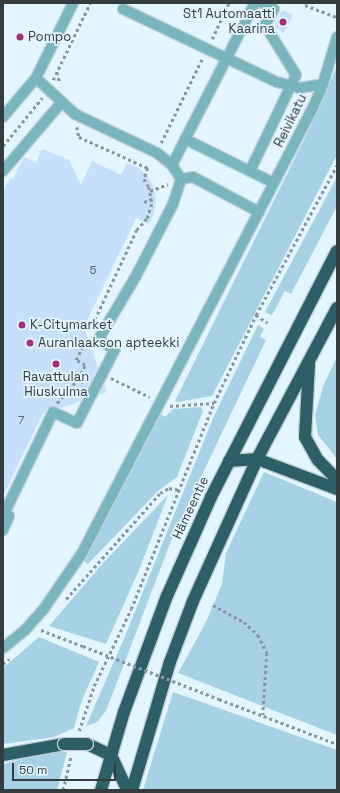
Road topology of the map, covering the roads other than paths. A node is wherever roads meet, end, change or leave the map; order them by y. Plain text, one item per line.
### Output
1 (73, 3) edge
2 (255, 3) edge
3 (262, 3) edge
4 (124, 9) dead end
5 (337, 37) edge
6 (227, 58) junction
7 (36, 78) junction
8 (323, 84) junction
9 (291, 86) junction
10 (62, 102) junction
11 (3, 117) edge
12 (185, 139) junction
13 (172, 165) junction
14 (3, 171) edge
15 (250, 171) junction
16 (181, 179) junction
17 (274, 183) junction
18 (259, 212) junction
19 (337, 251) edge
20 (337, 308) edge
21 (309, 362) junction
22 (257, 459) junction
23 (229, 461) junction
24 (337, 480) edge
25 (337, 489) edge
26 (3, 530) edge
27 (3, 648) edge
28 (3, 755) edge
29 (111, 755) junction
30 (101, 790) edge
31 (127, 790) edge
32 (132, 790) edge

1 - 7 street
2 - 6 street
3 - 9 street
4 - 6 street
5 - 8 street, Reivikatu
6 - 9 street
6 - 12 street
7 - 10 street
7 - 11 street
8 - 9 street
8 - 17 street, Reivikatu
9 - 15 street
10 - 13 street
10 - 14 street
12 - 13 street
12 - 15 street
13 - 16 street
15 - 17 street
16 - 18 street
16 - 26 street
17 - 18 street, Reivikatu
18 - 27 street, Reivikatu
19 - 23 highway, Hämeentie
20 - 21 highway
21 - 22 highway
21 - 24 highway
22 - 23 highway
22 - 25 highway
22 - 32 highway
23 - 29 highway, Hämeentie
28 - 29 highway, bridge
29 - 30 highway, Hämeentie
29 - 31 highway

